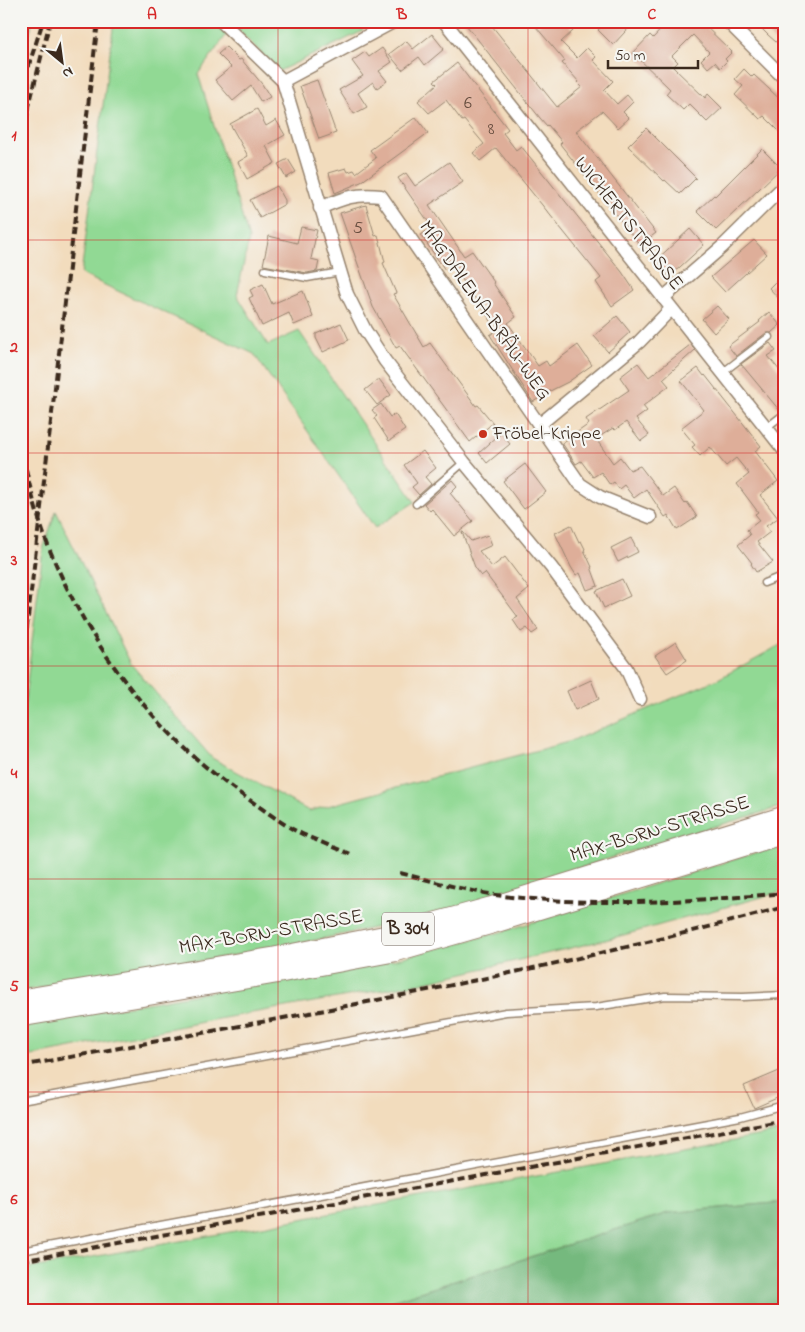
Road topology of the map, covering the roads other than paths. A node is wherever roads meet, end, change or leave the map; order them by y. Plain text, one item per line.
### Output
1 (221, 21) edge
2 (395, 21) edge
3 (444, 21) edge
4 (728, 21) edge
5 (784, 78) edge
6 (283, 81) junction
7 (784, 186) edge
8 (320, 208) junction
9 (265, 270) dead end
10 (340, 272) junction
11 (663, 298) junction
12 (671, 309) junction
13 (770, 337) dead end
14 (722, 374) junction
15 (784, 414) edge
16 (540, 425) junction
17 (766, 428) junction
18 (784, 450) edge
19 (464, 462) junction
20 (416, 504) dead end
21 (650, 517) dead end
22 (784, 575) edge
23 (764, 583) dead end
24 (640, 699) dead end
25 (784, 816) edge
26 (784, 834) edge
27 (784, 995) edge
28 (21, 999) edge
29 (21, 1017) edge
30 (21, 1101) edge
31 (784, 1105) edge
32 (21, 1251) edge

1 - 6 street
2 - 6 street
3 - 11 street, WICHERTSTRASSE
4 - 5 street
6 - 8 street
7 - 11 street
8 - 10 street
8 - 16 street, MAGDALENA-BRÄU-WEG
9 - 10 lane
10 - 19 street
11 - 12 street, WICHERTSTRASSE
12 - 14 street, WICHERTSTRASSE
12 - 16 street
13 - 14 lane
14 - 17 street, WICHERTSTRASSE
15 - 17 lane
16 - 21 street, MAGDALENA-BRÄU-WEG
17 - 18 street, WICHERTSTRASSE
19 - 20 lane
19 - 24 street
22 - 23 lane
25 - 28 main road, MAX-BORN-STRASSE / B 304
26 - 29 main road, MAX-BORN-STRASSE / B 304
27 - 30 lane
31 - 32 lane

